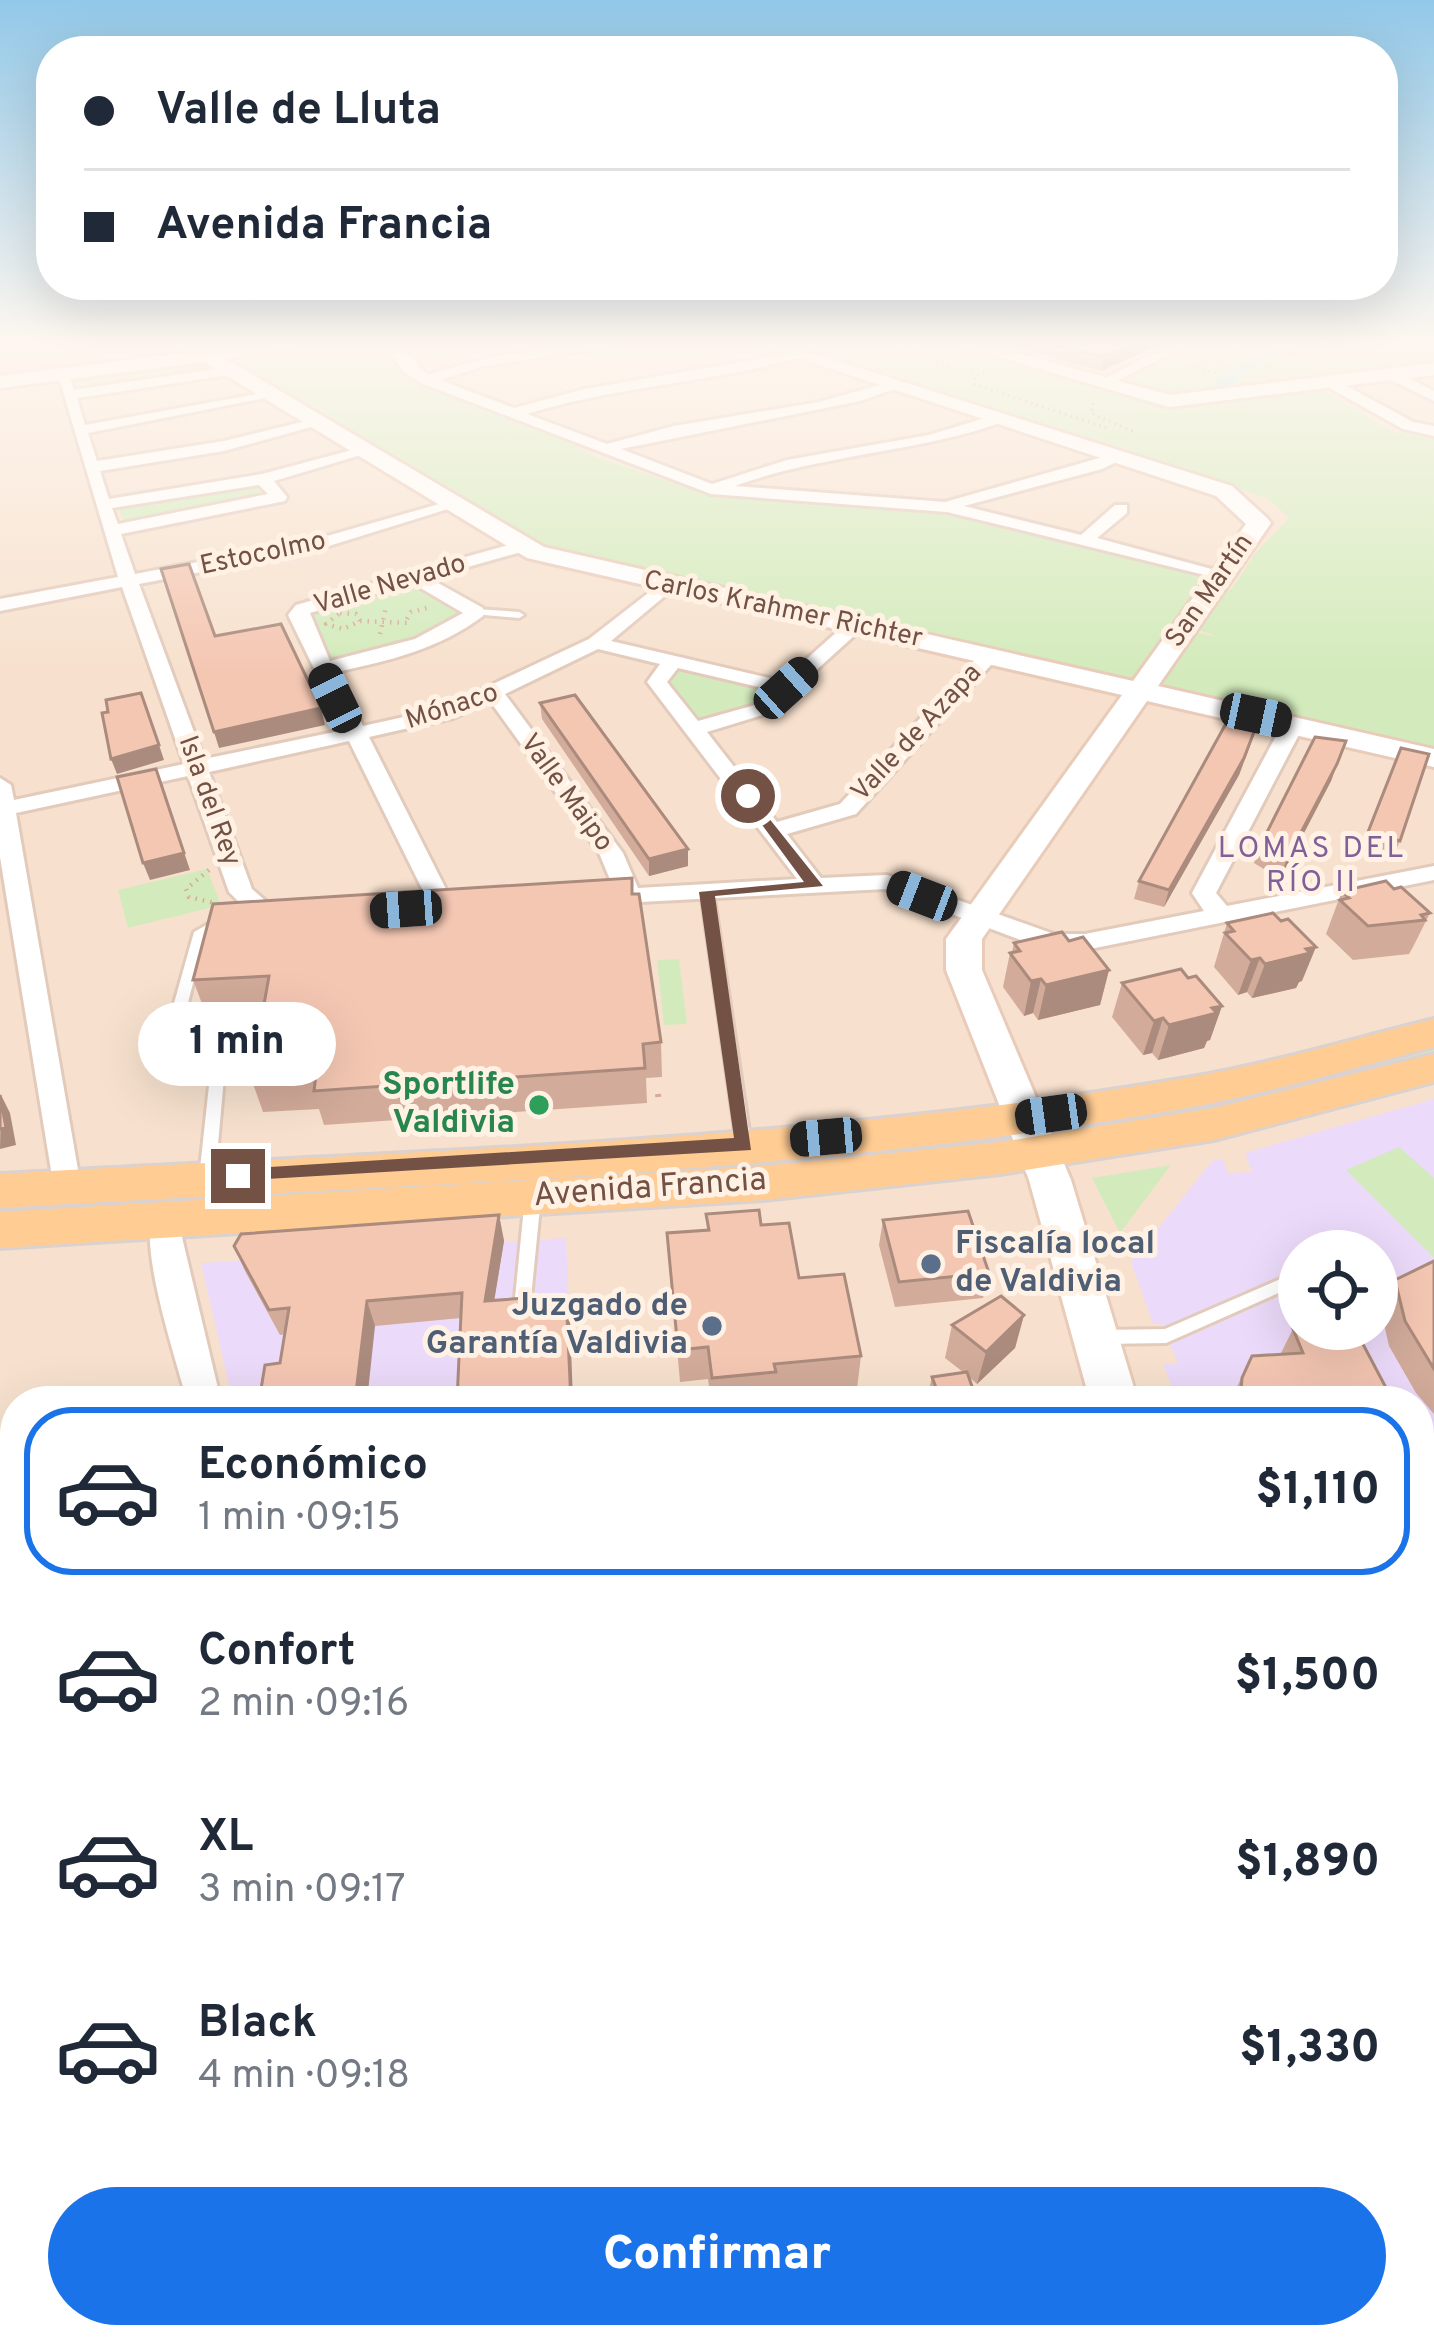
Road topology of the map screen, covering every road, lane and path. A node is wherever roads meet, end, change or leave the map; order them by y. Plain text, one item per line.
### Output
1 (88, 453) edge
2 (183, 453) edge
3 (361, 453) edge
4 (364, 453) edge
5 (607, 453) edge
6 (854, 453) edge
7 (1111, 453) edge
8 (1129, 453) edge
9 (92, 467) junction
10 (263, 479) junction
11 (711, 489) junction
12 (103, 505) junction
13 (452, 505) junction
14 (947, 507) junction
15 (1120, 509) dead end
16 (111, 531) junction
17 (1084, 541) junction
18 (522, 546) junction
19 (1221, 574) junction
20 (130, 580) junction
21 (419, 580) junction
22 (665, 586) junction
23 (0, 605) edge
24 (476, 612) junction
25 (519, 615) dead end
26 (407, 619) dead end
27 (382, 620) junction
28 (360, 621) dead end
29 (856, 625) junction
30 (596, 643) junction
31 (990, 655) junction
32 (672, 662) junction
33 (321, 669) junction
34 (786, 688) junction
35 (1142, 690) junction
36 (496, 695) junction
37 (1294, 723) junction
38 (696, 728) junction
39 (352, 734) junction
40 (1434, 758) edge
41 (197, 767) junction
42 (1, 802) edge
43 (774, 830) junction
44 (211, 869) dead end
45 (1434, 873) edge
46 (815, 886) junction
47 (706, 892) junction
48 (629, 895) junction
49 (583, 898) edge
50 (251, 904) junction
51 (224, 905) edge
52 (444, 907) edge
53 (318, 915) edge
54 (976, 916) junction
55 (1222, 917) junction
56 (1434, 1033) edge
57 (1434, 1068) edge
58 (658, 1094) dead end
59 (659, 1106) dead end
60 (1033, 1135) junction
61 (744, 1145) junction
62 (66, 1187) junction
63 (227, 1190) junction
64 (0, 1191) edge
65 (532, 1197) junction
66 (165, 1220) junction
67 (0, 1230) edge
68 (1278, 1286) edge
69 (523, 1298) edge
70 (1094, 1337) junction
71 (200, 1386) edge
72 (1109, 1386) edge

1 - 9 street, Isla del Rey
2 - 9 street
3 - 10 street
4 - 13 street, Carlos Krahmer Richter
5 - 11 street
6 - 11 street
7 - 14 street
8 - 19 street, San Martín
9 - 12 street, Isla del Rey
10 - 12 street
10 - 16 street
11 - 14 street
12 - 16 street, Isla del Rey
13 - 18 street, Carlos Krahmer Richter
13 - 20 street, Estocolmo
14 - 17 street
15 - 17 street
16 - 20 street, Isla del Rey
17 - 19 street
18 - 21 street, Valle Nevado
18 - 22 street, Carlos Krahmer Richter
19 - 35 street, San Martín
20 - 23 street, Estocolmo
20 - 41 street, Isla del Rey
21 - 24 street
21 - 27 path
21 - 33 street, Valle Nevado
22 - 29 street, Carlos Krahmer Richter
22 - 30 street, Mónaco
24 - 25 lane
24 - 33 street
26 - 27 path
27 - 28 path
27 - 33 path
29 - 31 street, Carlos Krahmer Richter
29 - 34 street
30 - 32 street
30 - 36 street, Mónaco
31 - 35 street, Carlos Krahmer Richter
31 - 43 street, Valle de Azapa
32 - 34 street
32 - 38 street
33 - 39 street, Valle Nevado
34 - 38 street
35 - 37 street, Carlos Krahmer Richter
35 - 54 street, San Martín
36 - 39 street, Mónaco
36 - 48 street, Valle Maipo
37 - 40 street, Carlos Krahmer Richter
37 - 55 street
38 - 43 street
39 - 41 street, Mónaco
39 - 52 street, Valle Nevado
41 - 42 street, Mónaco
41 - 50 street, Isla del Rey
42 - 62 street
43 - 46 street
44 - 51 path
45 - 55 street
46 - 47 street
46 - 54 street
47 - 48 street
47 - 61 lane
48 - 49 street
50 - 53 street, Isla del Rey
50 - 63 lane
54 - 55 street
54 - 60 street, San Martín
56 - 60 main road, Avenida Francia
57 - 60 main road, Avenida Francia
58 - 59 path
60 - 61 main road, Avenida Francia
60 - 65 main road, Avenida Francia
60 - 70 street, San Martín
61 - 63 main road, Avenida Francia
62 - 63 main road, Avenida Francia
62 - 64 main road, Avenida Francia
63 - 65 main road, Avenida Francia
63 - 66 main road, Avenida Francia
65 - 69 lane
66 - 67 main road, Avenida Francia
66 - 71 street
68 - 70 lane
70 - 72 street, San Martín

